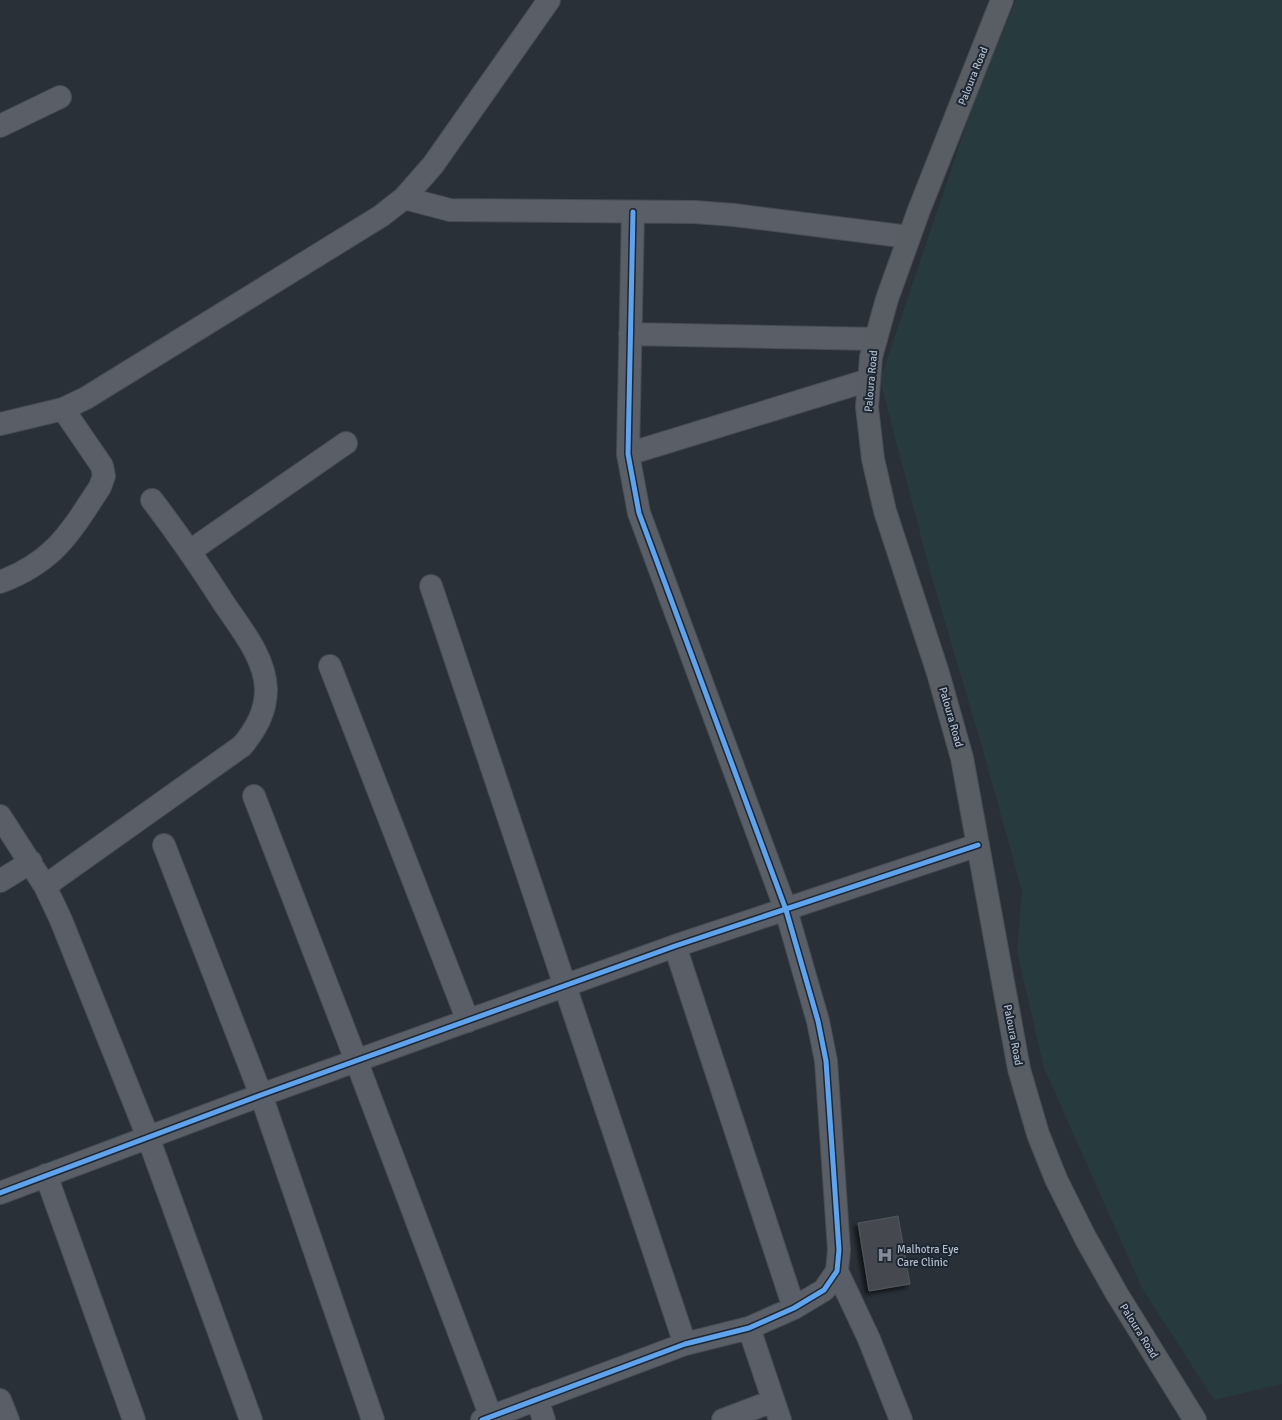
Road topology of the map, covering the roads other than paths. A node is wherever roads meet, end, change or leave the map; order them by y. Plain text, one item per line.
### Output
1 (549, 0) edge
2 (1002, 0) edge
3 (60, 97) dead end
4 (0, 126) edge
5 (404, 198) junction
6 (633, 212) junction
7 (909, 237) junction
8 (630, 334) junction
9 (876, 339) junction
10 (869, 380) junction
11 (64, 409) junction
12 (0, 424) edge
13 (346, 443) dead end
14 (628, 454) junction
15 (152, 500) dead end
16 (190, 550) junction
17 (0, 582) edge
18 (431, 586) dead end
19 (330, 666) dead end
20 (254, 796) dead end
21 (0, 816) edge
22 (164, 845) dead end
23 (978, 845) junction
24 (31, 862) junction
25 (0, 881) edge
26 (45, 886) junction
27 (786, 910) junction
28 (675, 946) junction
29 (567, 986) junction
30 (468, 1021) junction
31 (356, 1060) junction
32 (261, 1095) junction
33 (148, 1137) junction
34 (46, 1176) junction
35 (0, 1193) edge
36 (837, 1271) junction
37 (794, 1308) junction
38 (749, 1328) junction
39 (686, 1344) junction
40 (537, 1399) junction
41 (0, 1400) edge
42 (777, 1410) edge
43 (486, 1418) edge
44 (8, 1420) edge
45 (134, 1420) edge
46 (251, 1420) edge
47 (373, 1420) edge
48 (544, 1420) edge
49 (723, 1420) edge
50 (901, 1420) edge
51 (1195, 1420) edge

1 - 5 street
2 - 7 main road, Paloura Road
3 - 4 street
5 - 6 street
5 - 11 street
6 - 7 street
6 - 8 street
7 - 9 main road, Paloura Road
8 - 9 street
8 - 14 street
9 - 10 main road, Paloura Road
10 - 14 street
10 - 23 main road, Paloura Road
11 - 12 street
11 - 17 street
13 - 16 street
14 - 27 street
15 - 16 street
16 - 26 street
18 - 29 street
19 - 30 street
20 - 31 street
21 - 24 street
22 - 32 street
23 - 27 street
23 - 51 main road, Paloura Road
24 - 25 street
24 - 26 street
26 - 33 street
27 - 28 street
27 - 36 street
28 - 29 street
28 - 37 street
29 - 30 street
29 - 39 street
30 - 31 street
31 - 32 street
31 - 43 street
32 - 33 street
32 - 47 street
33 - 34 street
33 - 46 street
34 - 35 street
34 - 45 street
36 - 37 street
36 - 50 street
37 - 38 street
38 - 39 street
38 - 42 street
39 - 40 street
40 - 43 street
40 - 48 street
41 - 44 street
42 - 49 street

